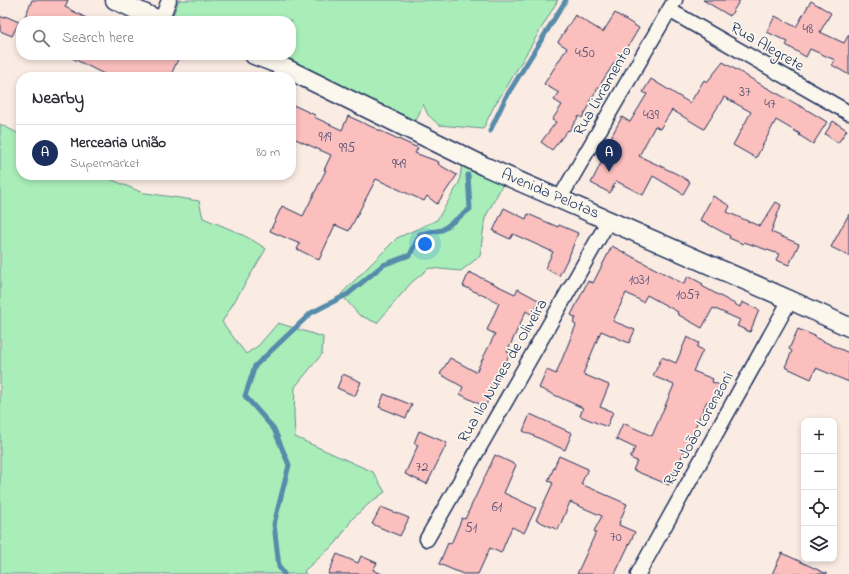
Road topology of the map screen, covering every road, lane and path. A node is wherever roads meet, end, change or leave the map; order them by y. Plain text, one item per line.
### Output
1 (116, 0) edge
2 (169, 0) edge
3 (672, 5) edge
4 (150, 16) edge
5 (163, 16) edge
6 (267, 60) edge
7 (293, 72) edge
8 (296, 73) edge
9 (849, 113) edge
10 (560, 198) junction
11 (609, 220) junction
12 (790, 300) junction
13 (849, 327) edge
14 (427, 539) dead end
15 (638, 574) edge

1 - 4 street
2 - 5 street
3 - 9 street, Rua Alegrete
3 - 10 street, Rua Livramento
6 - 7 street, Avenida Pelotas
8 - 10 street, Avenida Pelotas
10 - 11 street, Avenida Pelotas
11 - 12 street, Avenida Pelotas
11 - 14 street, Rua Ilo Nunes de Oliveira
12 - 13 street, Avenida Pelotas
12 - 15 street, Rua João Lorenzoni

